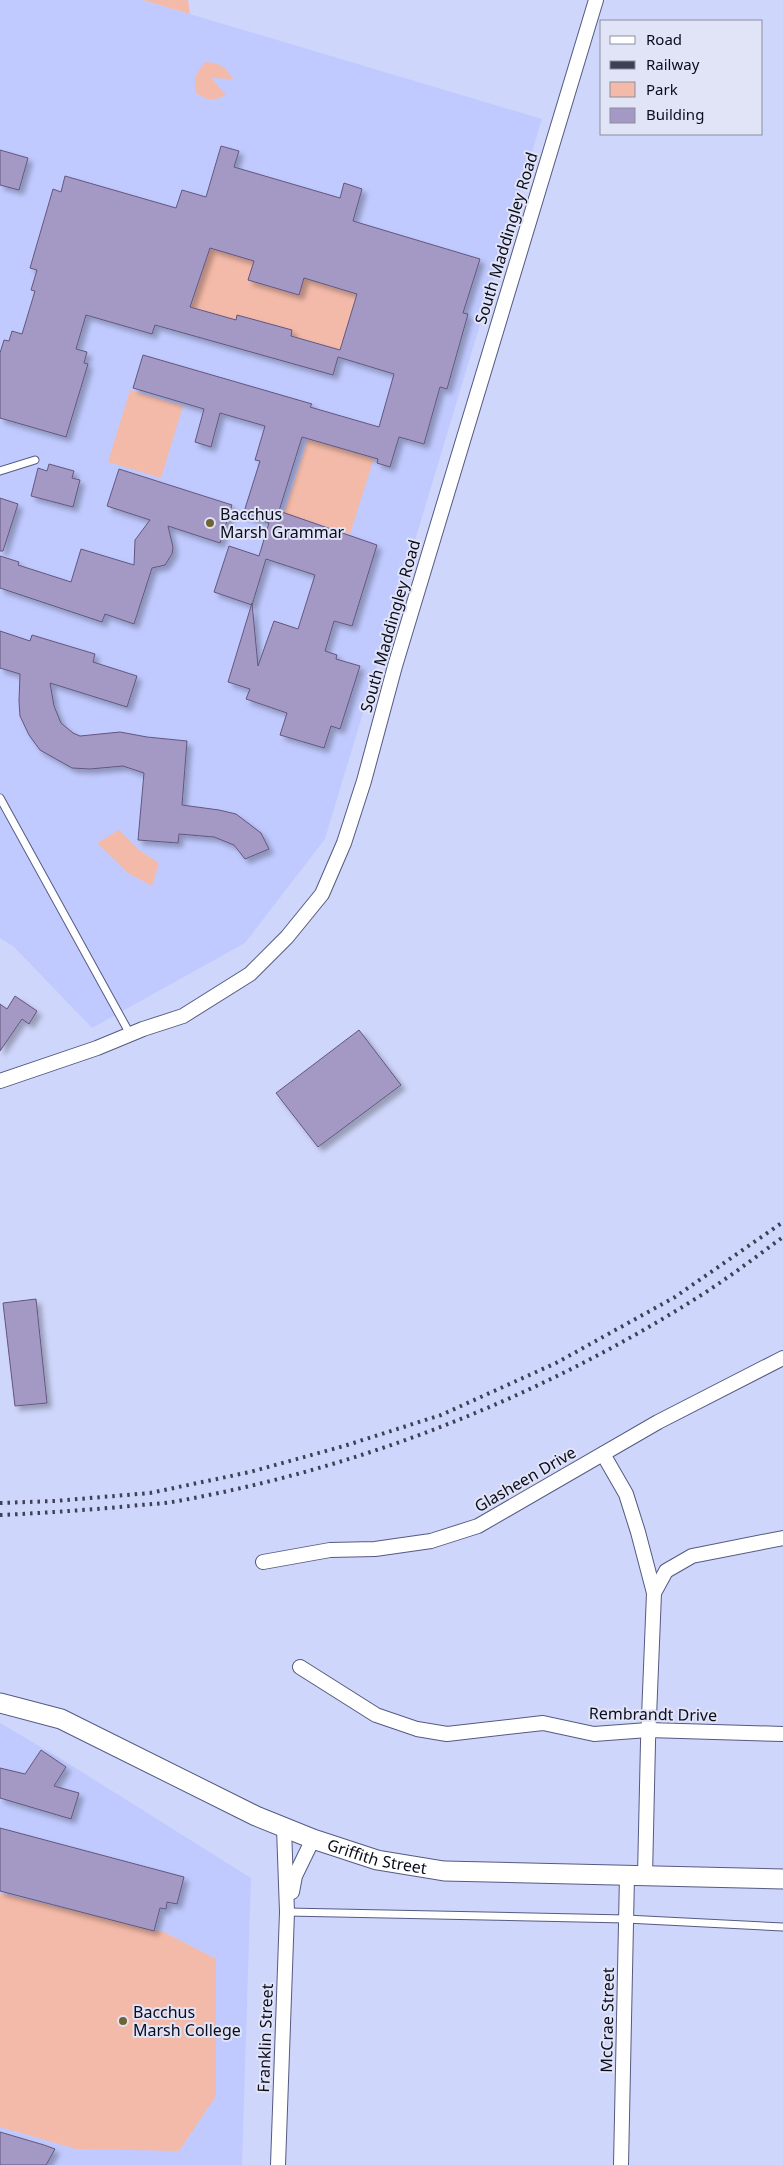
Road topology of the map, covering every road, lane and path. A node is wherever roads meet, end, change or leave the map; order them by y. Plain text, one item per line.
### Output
1 (596, 0) edge
2 (35, 460) dead end
3 (0, 471) edge
4 (0, 798) edge
5 (130, 1034) junction
6 (0, 1081) edge
7 (783, 1358) edge
8 (603, 1454) junction
9 (783, 1538) edge
10 (263, 1562) dead end
11 (654, 1593) junction
12 (300, 1666) dead end
13 (0, 1703) edge
14 (648, 1730) junction
15 (783, 1734) edge
16 (284, 1828) junction
17 (313, 1839) junction
18 (636, 1876) junction
19 (783, 1879) edge
20 (287, 1912) junction
21 (626, 1919) junction
22 (783, 1927) edge
23 (278, 2165) edge
24 (622, 2165) edge

1 - 5 street, South Maddingley Road
2 - 3 lane
4 - 5 lane
5 - 6 street, South Maddingley Road
7 - 8 street, Glasheen Drive
8 - 10 street, Glasheen Drive
8 - 11 street
9 - 11 street
11 - 14 street, McCrae Street
12 - 14 street, Rembrandt Drive
13 - 16 street, Griffith Street
14 - 15 street, Rembrandt Drive
14 - 18 street, McCrae Street
16 - 17 street, Griffith Street
16 - 20 street, Franklin Street
17 - 18 street, Griffith Street
17 - 20 street, Franklin Street
18 - 19 street, Griffith Street
18 - 21 street, McCrae Street
20 - 21 lane
20 - 23 street, Franklin Street
21 - 22 lane
21 - 24 street, McCrae Street

